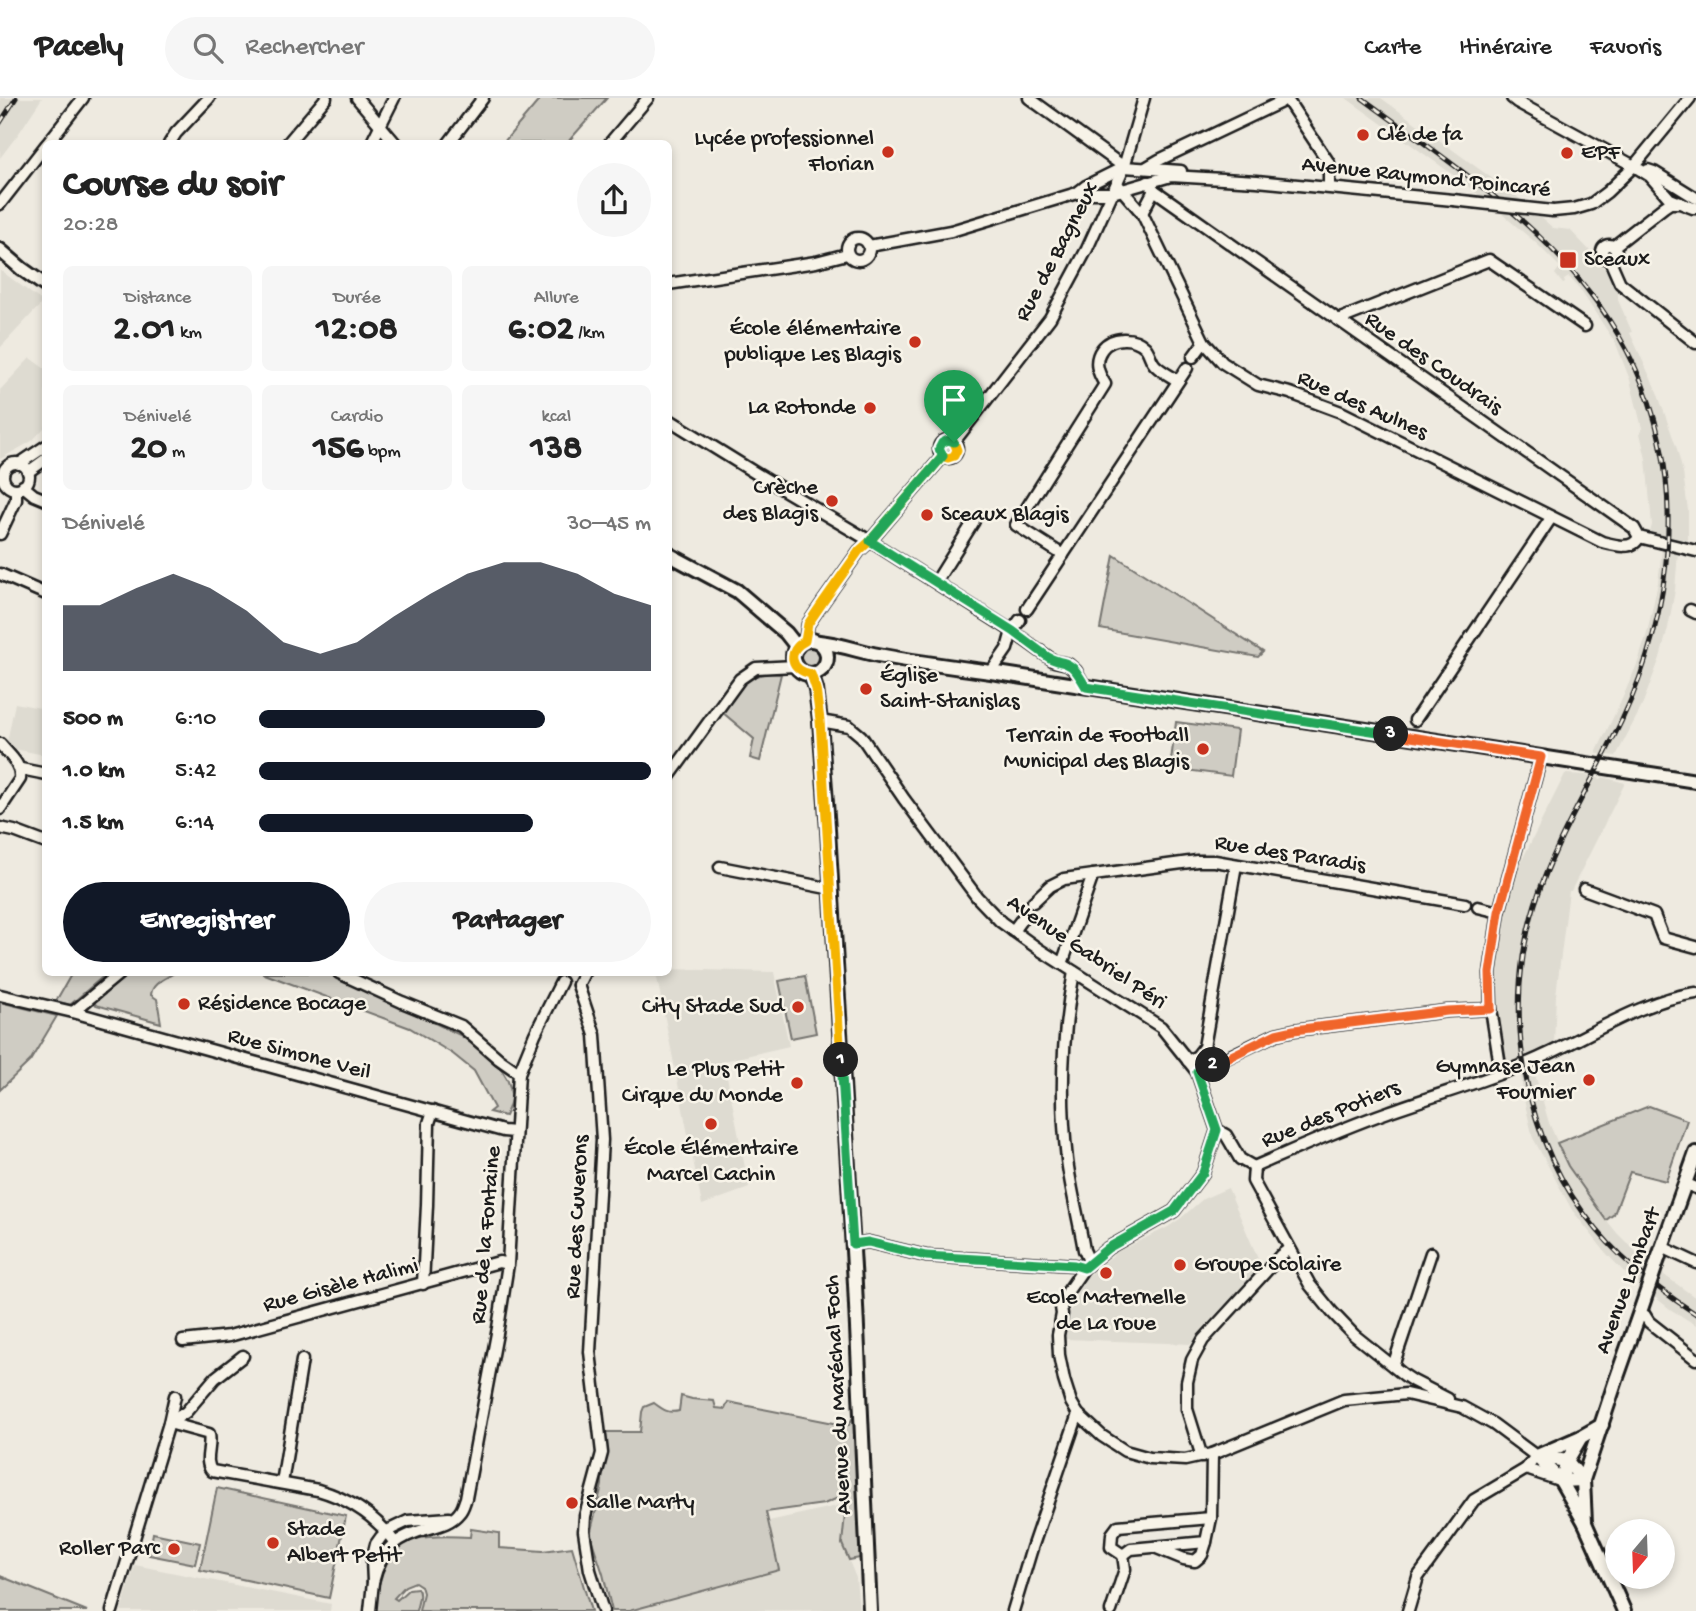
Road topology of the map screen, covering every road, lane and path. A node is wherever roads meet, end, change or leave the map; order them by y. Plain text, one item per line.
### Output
1 (83, 98) edge
2 (209, 98) edge
3 (326, 98) edge
4 (357, 98) edge
5 (394, 98) edge
6 (484, 98) edge
7 (648, 98) edge
8 (1029, 98) edge
9 (1144, 98) edge
10 (1285, 98) edge
11 (1513, 98) edge
12 (1690, 98) edge
13 (380, 125) junction
14 (49, 140) edge
15 (172, 140) edge
16 (290, 140) edge
17 (372, 140) edge
18 (393, 140) edge
19 (451, 140) edge
20 (612, 140) edge
21 (42, 149) edge
22 (1161, 164) junction
23 (1634, 166) junction
24 (1124, 167) junction
25 (1142, 168) junction
26 (1242, 180) junction
27 (1146, 186) junction
28 (1329, 187) junction
29 (1117, 188) junction
30 (1077, 193) junction
31 (1096, 193) junction
32 (1696, 198) edge
33 (1677, 203) junction
34 (0, 204) edge
35 (1105, 208) junction
36 (1696, 208) edge
37 (1142, 213) junction
38 (869, 246) junction
39 (0, 250) edge
40 (847, 254) junction
41 (42, 283) edge
42 (672, 283) edge
43 (1338, 320) junction
44 (1585, 326) dead end
45 (1204, 342) junction
46 (1696, 343) edge
47 (1194, 357) dead end
48 (1187, 368) dead end
49 (1178, 381) junction
50 (672, 421) edge
51 (42, 449) edge
52 (42, 462) edge
53 (19, 464) junction
54 (28, 472) junction
55 (2, 479) edge
56 (20, 487) junction
57 (42, 498) edge
58 (1551, 518) junction
59 (974, 521) dead end
60 (0, 534) edge
61 (1639, 537) junction
62 (870, 541) junction
63 (1696, 551) edge
64 (1063, 555) junction
65 (672, 556) edge
66 (0, 574) edge
67 (936, 582) junction
68 (42, 592) edge
69 (1027, 610) dead end
70 (1020, 620) dead end
71 (1013, 631) junction
72 (819, 642) junction
73 (801, 644) junction
74 (874, 654) junction
75 (827, 659) junction
76 (795, 666) junction
77 (991, 672) junction
78 (811, 674) junction
79 (1086, 687) junction
80 (820, 720) junction
81 (1415, 720) dead end
82 (0, 744) edge
83 (1541, 757) junction
84 (674, 764) edge
85 (21, 769) junction
86 (42, 773) edge
87 (1696, 780) edge
88 (0, 809) edge
89 (0, 828) edge
90 (42, 842) edge
91 (1236, 865) junction
92 (720, 867) dead end
93 (1093, 875) junction
94 (1584, 889) dead end
95 (832, 890) junction
96 (1033, 902) dead end
97 (1465, 904) dead end
98 (1478, 907) dead end
99 (1499, 912) junction
100 (1024, 916) dead end
101 (1013, 931) junction
102 (1696, 947) edge
103 (1062, 964) junction
104 (1074, 972) junction
105 (116, 976) edge
106 (346, 976) edge
107 (582, 976) edge
108 (560, 977) edge
109 (578, 985) junction
110 (1696, 993) edge
111 (0, 995) edge
112 (1491, 1009) junction
113 (73, 1012) junction
114 (1188, 1061) junction
115 (1197, 1072) junction
116 (519, 1073) junction
117 (1501, 1073) junction
118 (433, 1111) junction
119 (1217, 1130) junction
120 (515, 1132) junction
121 (1696, 1153) edge
122 (1254, 1167) junction
123 (1691, 1186) edge
124 (853, 1244) junction
125 (1289, 1249) junction
126 (1431, 1252) dead end
127 (1660, 1253) junction
128 (1696, 1263) edge
129 (508, 1264) junction
130 (1087, 1265) junction
131 (423, 1284) junction
132 (1642, 1310) junction
133 (184, 1341) dead end
134 (243, 1356) dead end
135 (1696, 1359) edge
136 (302, 1360) dead end
137 (1393, 1366) junction
138 (1413, 1381) junction
139 (1406, 1394) junction
140 (175, 1396) dead end
141 (1462, 1406) junction
142 (1079, 1414) junction
143 (169, 1423) junction
144 (1602, 1425) junction
145 (1581, 1437) junction
146 (1207, 1456) junction
147 (1536, 1456) junction
148 (1567, 1461) junction
149 (1526, 1469) junction
150 (1583, 1480) junction
151 (1561, 1481) junction
152 (282, 1483) junction
153 (453, 1518) junction
154 (1211, 1518) junction
155 (1585, 1523) junction
156 (387, 1531) junction
157 (1206, 1542) junction
158 (395, 1543) junction
159 (1154, 1546) junction
160 (1123, 1555) junction
161 (373, 1582) junction
162 (112, 1611) edge
163 (370, 1611) edge
164 (603, 1611) edge
165 (870, 1611) edge
166 (1013, 1611) edge
167 (1111, 1611) edge
168 (1408, 1611) edge
169 (1624, 1611) edge

1 - 14 street
2 - 15 street
3 - 16 street
4 - 13 street
5 - 13 street
6 - 19 street
7 - 20 street
8 - 24 street
9 - 24 street, Rue de Bagneux
10 - 22 street
10 - 28 street
11 - 23 street
12 - 23 street, Avenue Raymond Poincaré
13 - 17 street
13 - 18 street
21 - 34 street
22 - 25 street
22 - 26 street, Avenue Raymond Poincaré
23 - 28 street, Avenue Raymond Poincaré, bridge
23 - 32 street
23 - 33 street
24 - 25 street
24 - 29 street, Rue de Bagneux
24 - 30 street
25 - 27 street
26 - 27 street, Avenue Raymond Poincaré
26 - 28 street, Avenue Raymond Poincaré
27 - 29 street, Avenue Raymond Poincaré
27 - 37 street
27 - 43 street, Rue des Coudrais
29 - 31 street, Avenue Raymond Poincaré
29 - 35 street, Rue de Bagneux
29 - 37 street, Rue des Aulnes
30 - 31 street, Avenue Raymond Poincaré
30 - 38 street
31 - 35 street
33 - 36 street
33 - 46 street
35 - 62 street, Rue de Bagneux
37 - 45 street, Rue des Aulnes
38 - 40 street
38 - 40 street
39 - 41 main road
40 - 42 street
43 - 44 street
43 - 61 street, Rue des Coudrais
45 - 47 street
45 - 58 street, Rue des Aulnes
48 - 49 street
49 - 64 street
49 - 64 street
50 - 62 street
51 - 53 street
52 - 54 street
53 - 54 street
53 - 55 street
54 - 56 street
55 - 56 street
56 - 57 street
56 - 60 street
58 - 61 street, Rue des Aulnes
58 - 81 street
59 - 67 street
61 - 63 street, Rue des Coudrais
62 - 67 street
62 - 73 street, Rue de Bagneux
64 - 69 street
65 - 73 main road
66 - 68 street
67 - 71 street
70 - 71 street
71 - 77 street
71 - 79 street
72 - 73 main road
72 - 74 main road
72 - 75 main road
73 - 76 main road
74 - 75 main road
74 - 77 main road
75 - 78 main road
76 - 78 main road
76 - 84 street
77 - 79 main road
78 - 80 main road, Avenue du Maréchal Foch
79 - 83 main road
80 - 95 main road, Avenue du Maréchal Foch
80 - 101 street, Avenue Gabriel Péri
82 - 85 street
83 - 87 main road
83 - 99 street
85 - 86 street
85 - 88 street
89 - 90 street
91 - 93 street, Rue des Paradis
91 - 97 street, Rue des Paradis
91 - 114 street
92 - 95 street
93 - 96 street, Rue des Paradis
93 - 103 street
94 - 102 street
95 - 124 main road, Avenue du Maréchal Foch
98 - 99 street
99 - 112 street
100 - 101 street
101 - 103 street, Avenue Gabriel Péri
103 - 104 street, Avenue Gabriel Péri
104 - 114 street, Avenue Gabriel Péri
104 - 130 street
105 - 113 street
106 - 116 street
107 - 109 street
108 - 109 street
108 - 116 street, Rue de la Fontaine
109 - 164 street, Rue des Cuverons
110 - 117 street, Rue des Potiers
111 - 113 street, Rue Simone Veil
112 - 115 street
112 - 117 street
113 - 118 street, Rue Simone Veil
114 - 115 street, Avenue Gabriel Péri
115 - 119 street, Avenue Gabriel Péri
116 - 120 street, Rue de la Fontaine
117 - 122 street, Rue des Potiers
118 - 120 street, Rue Simone Veil
118 - 131 street
119 - 122 street
119 - 130 street
120 - 129 street, Rue de la Fontaine
121 - 123 main road, Avenue Lombart
122 - 125 street
123 - 127 main road, Avenue Lombart
124 - 130 street
124 - 165 main road, Avenue du Maréchal Foch
125 - 137 street
125 - 146 street
126 - 137 street
127 - 128 street
127 - 132 main road, Avenue Lombart, bridge
129 - 131 street, Rue Gisèle Halimi
129 - 153 street, Rue de la Fontaine
130 - 142 street
131 - 133 street, Rue Gisèle Halimi
132 - 135 street
132 - 144 main road, Avenue Lombart
134 - 143 street
136 - 152 street
137 - 138 street
138 - 139 street
138 - 141 street
139 - 141 street
139 - 146 street
140 - 143 street
141 - 147 street
142 - 146 street
142 - 166 street
143 - 152 street
143 - 162 street
144 - 145 main road
144 - 150 main road, Avenue Lombart
145 - 147 main road
145 - 148 main road
146 - 154 street
147 - 148 main road
147 - 149 street
147 - 151 main road, Avenue Lombart
148 - 150 main road
148 - 151 main road
149 - 151 street
149 - 168 street
150 - 151 main road
150 - 155 main road, Avenue Lombart
151 - 155 main road, Avenue Lombart
152 - 156 street
153 - 156 street
153 - 158 street
154 - 157 street
154 - 160 street
155 - 169 main road, Avenue Lombart
156 - 158 street
156 - 161 street
157 - 159 street
157 - 159 street
158 - 161 street
159 - 160 street
160 - 167 street
161 - 163 street

